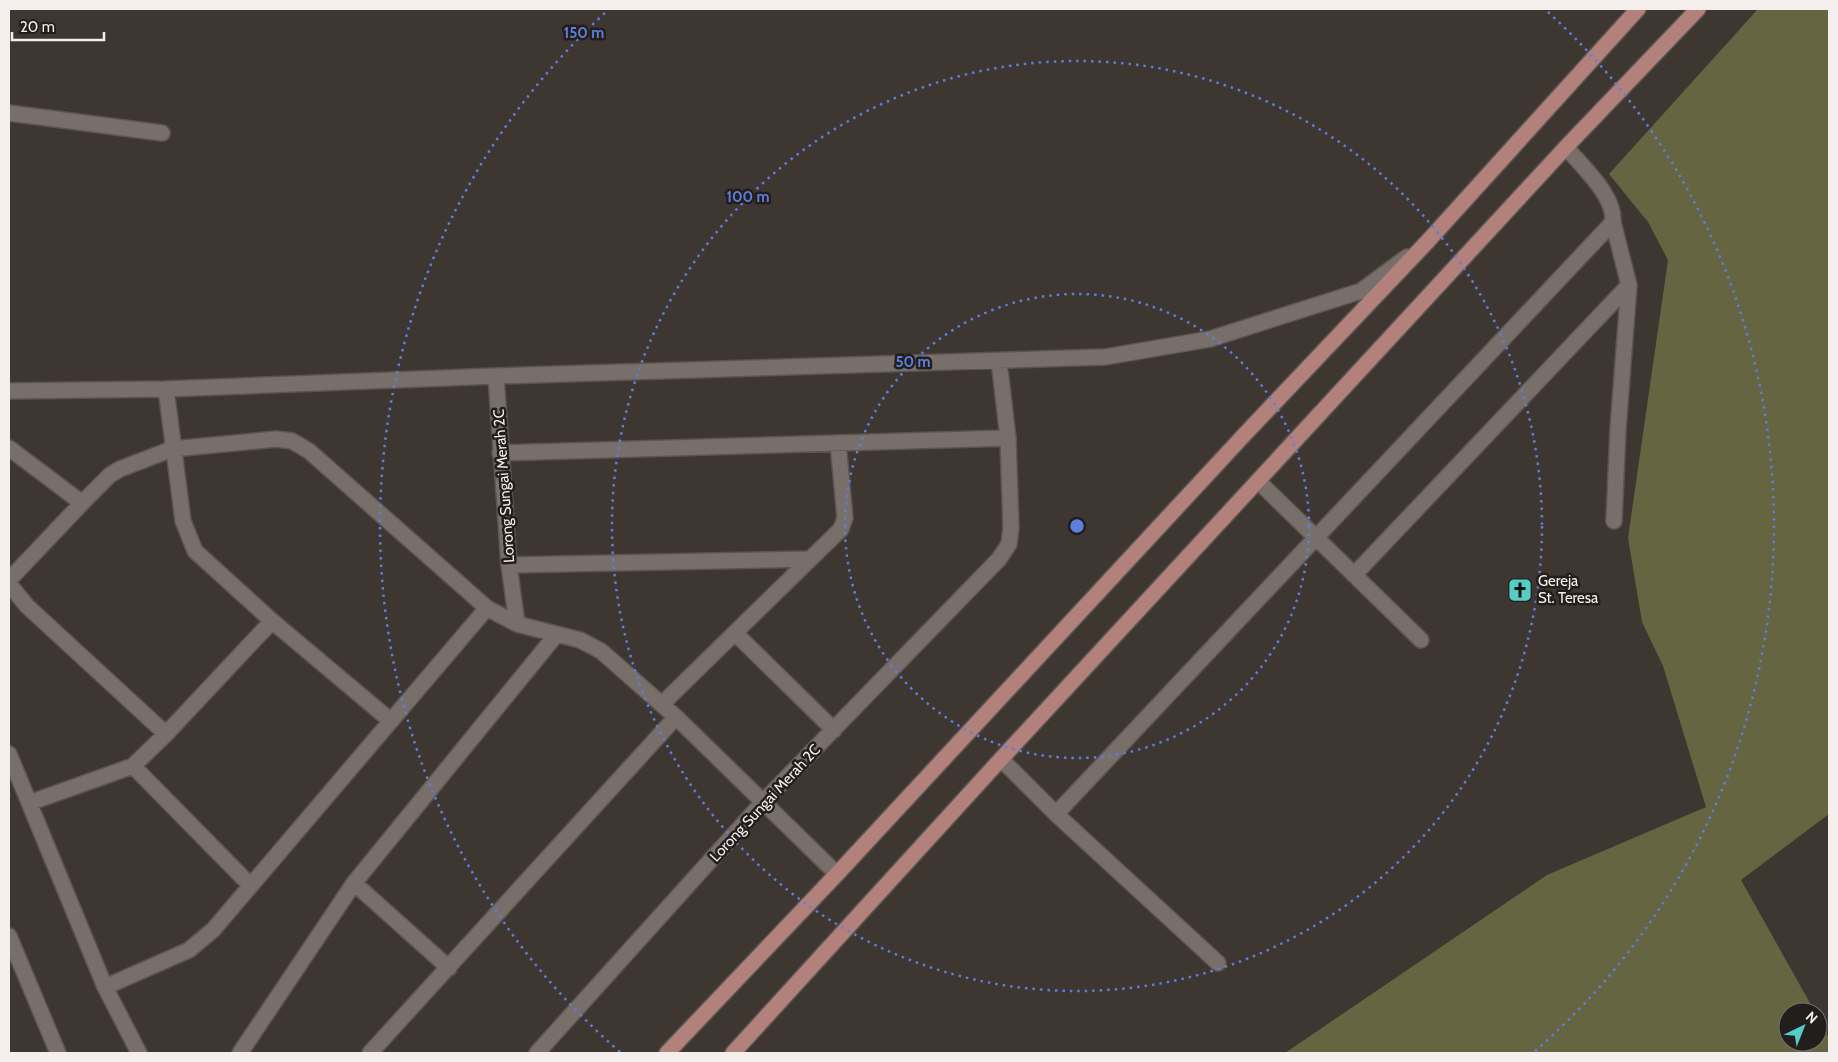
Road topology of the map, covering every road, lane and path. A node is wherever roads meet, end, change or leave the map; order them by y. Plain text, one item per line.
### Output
1 (1638, 9) edge
2 (1698, 9) edge
3 (9, 113) edge
4 (162, 133) dead end
5 (1566, 147) junction
6 (1613, 222) junction
7 (1428, 241) junction
8 (1629, 285) junction
9 (999, 361) junction
10 (496, 376) junction
11 (166, 389) junction
12 (9, 390) edge
13 (1008, 438) junction
14 (838, 443) junction
15 (9, 448) edge
16 (172, 449) junction
17 (500, 453) junction
18 (1258, 481) junction
19 (82, 503) junction
20 (1614, 521) dead end
21 (1316, 537) junction
22 (810, 559) junction
23 (509, 565) junction
24 (1354, 576) junction
25 (9, 582) edge
26 (486, 608) junction
27 (272, 621) junction
28 (517, 624) junction
29 (556, 634) junction
30 (736, 634) junction
31 (1421, 640) dead end
32 (662, 704) junction
33 (676, 718) junction
34 (391, 721) junction
35 (834, 730) junction
36 (166, 734) junction
37 (9, 754) edge
38 (1001, 759) junction
39 (133, 766) junction
40 (763, 802) junction
41 (29, 803) junction
42 (1056, 814) junction
43 (837, 874) junction
44 (354, 883) junction
45 (250, 885) junction
46 (9, 936) edge
47 (1218, 963) dead end
48 (450, 968) junction
49 (104, 987) junction
50 (58, 1053) edge
51 (139, 1053) edge
52 (240, 1053) edge
53 (370, 1053) edge
54 (537, 1053) edge
55 (667, 1053) edge
56 (733, 1053) edge

1 - 7 main road
2 - 5 main road
3 - 4 street
5 - 6 street
5 - 18 main road
6 - 8 street
6 - 21 street
7 - 9 street
7 - 43 main road
8 - 20 street
8 - 24 street
9 - 10 street
9 - 13 street
10 - 11 street
10 - 17 street, Lorong Sungai Merah 2C
11 - 12 street
11 - 16 street
13 - 14 street
13 - 35 street, Lorong Sungai Merah 2C
14 - 17 street
14 - 22 street
15 - 19 street
16 - 19 street
16 - 26 street
16 - 27 street
17 - 23 street, Lorong Sungai Merah 2C
18 - 21 street
18 - 38 main road
19 - 25 street
21 - 24 street
21 - 42 street
22 - 23 street
22 - 30 street
23 - 28 street, Lorong Sungai Merah 2C
24 - 31 street
25 - 36 street
26 - 28 street
26 - 34 street
27 - 34 street
27 - 36 street
28 - 29 street
29 - 32 street
29 - 44 street
30 - 32 street
30 - 35 street
32 - 33 street
33 - 40 street
33 - 48 street
34 - 45 street
35 - 40 street, Lorong Sungai Merah 2C
36 - 39 street
37 - 41 street
38 - 42 street
38 - 56 main road
39 - 41 street
39 - 45 street
40 - 43 street
40 - 54 street, Lorong Sungai Merah 2C
41 - 49 street
42 - 47 street
43 - 55 main road
44 - 48 street
44 - 52 street
45 - 49 street
46 - 50 street
48 - 53 street
49 - 51 street

